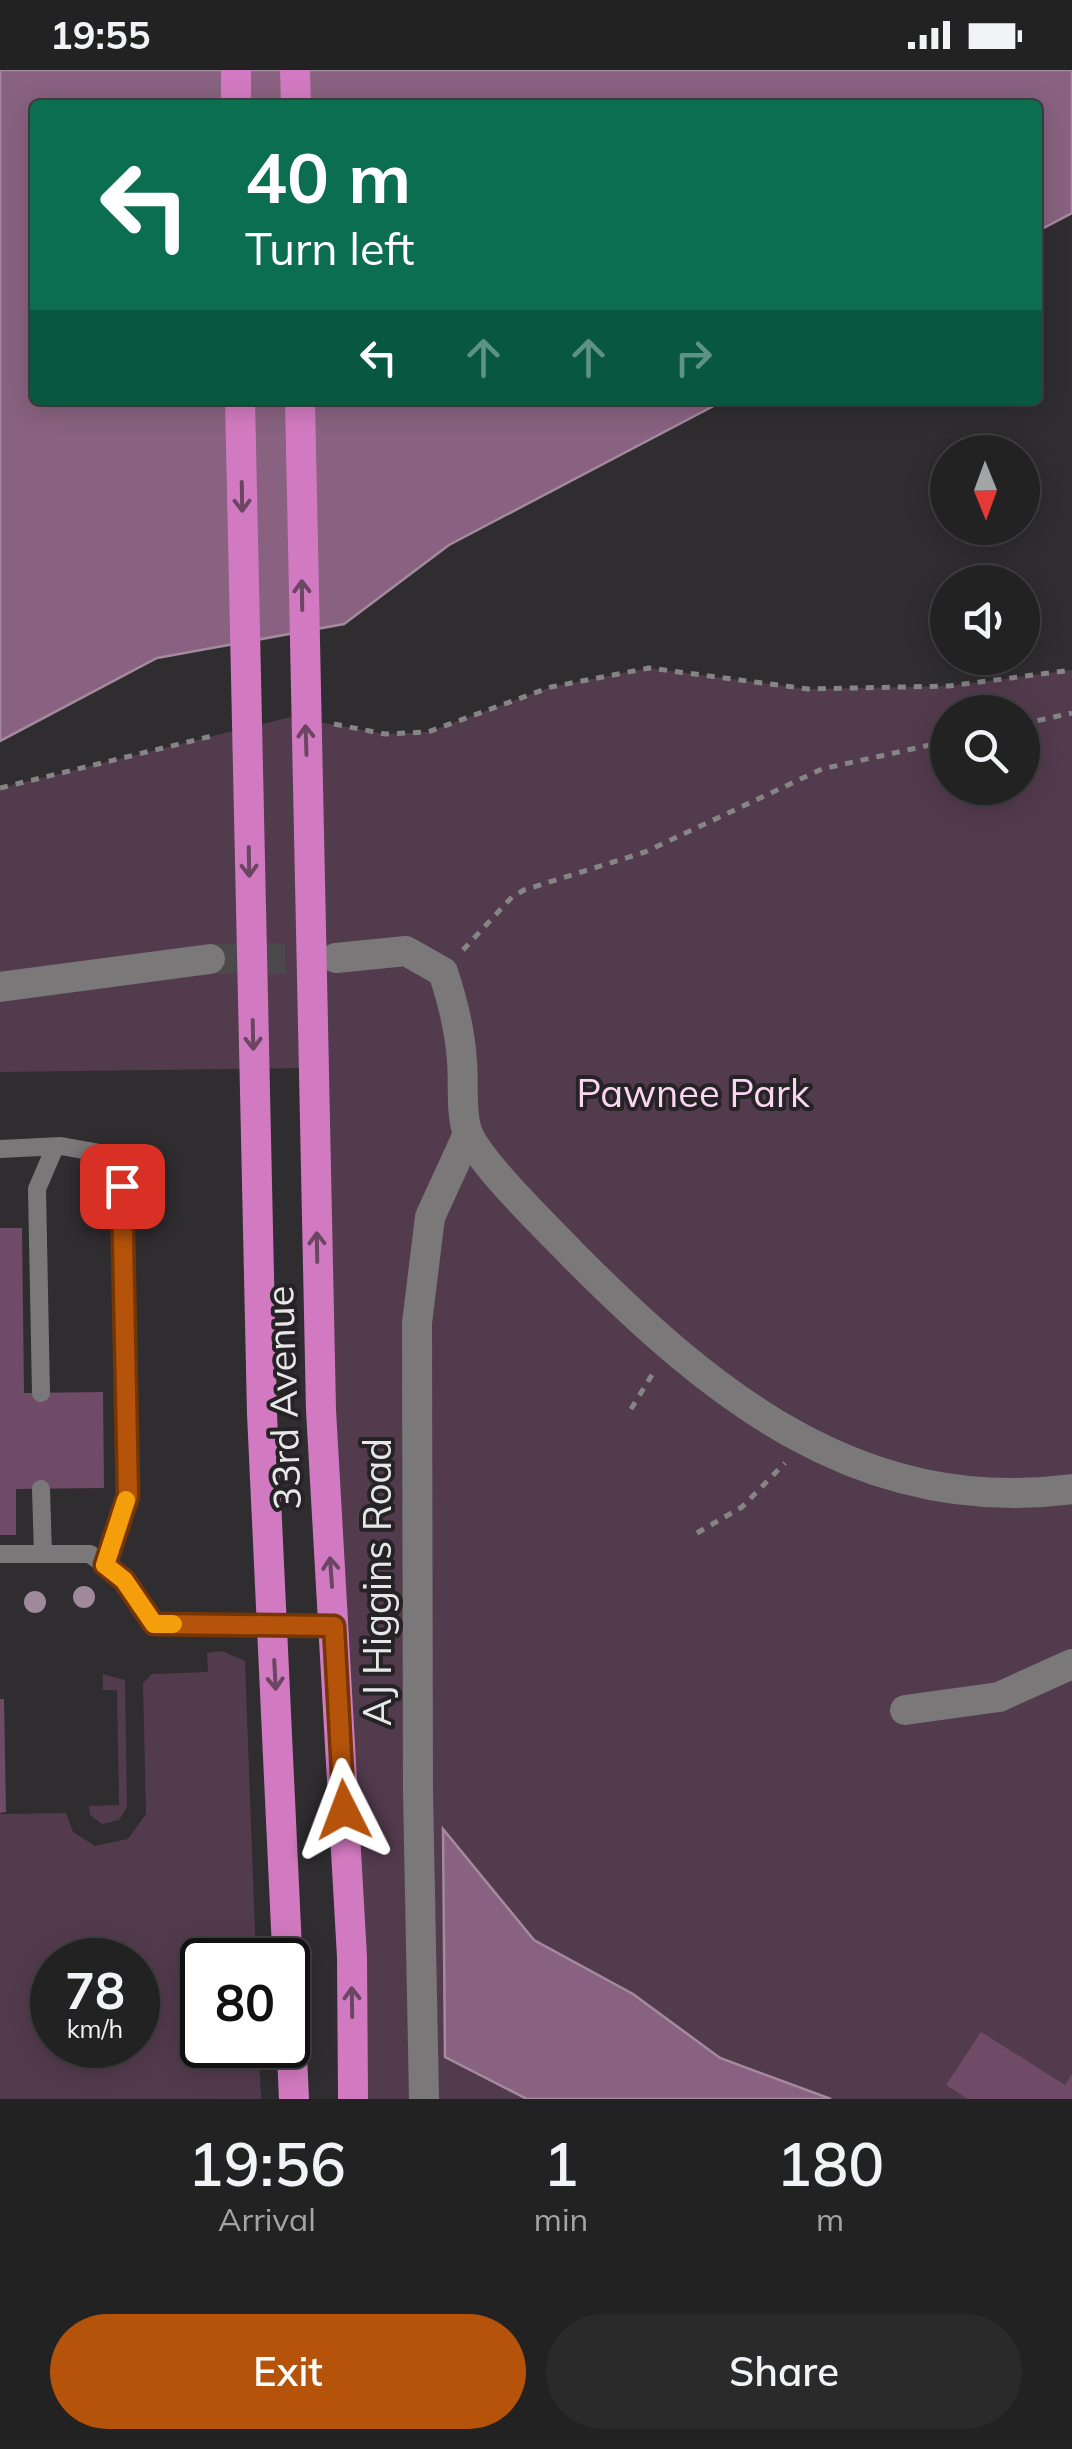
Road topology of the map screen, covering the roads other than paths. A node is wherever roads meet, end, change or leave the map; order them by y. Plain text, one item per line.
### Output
1 (236, 70) edge
2 (295, 70) edge
3 (236, 100) edge
4 (296, 100) edge
5 (240, 405) edge
6 (300, 405) edge
7 (336, 958) tunnel mouth
8 (210, 959) tunnel mouth
9 (0, 987) edge
10 (468, 1134) junction
11 (55, 1147) junction
12 (0, 1149) edge
13 (41, 1392) dead end
14 (41, 1489) dead end
15 (1072, 1490) edge
16 (0, 1554) edge
17 (44, 1554) junction
18 (105, 1565) junction
19 (272, 1625) junction
20 (334, 1626) junction
21 (1072, 1664) edge
22 (905, 1710) dead end
23 (294, 2099) edge
24 (354, 2099) edge
25 (424, 2099) edge

1 - 3 highway
2 - 4 highway
5 -> 19 highway, 33rd Avenue
20 -> 6 highway, 33rd Avenue
7 - 10 street
8 - 9 street
10 - 15 street
10 - 25 street, AJ Higgins Road
11 - 12 lane
11 - 13 lane
11 - 18 lane
14 - 17 lane
16 - 17 lane
17 - 18 lane
18 - 19 lane
19 - 20 lane
19 -> 23 highway, 33rd Avenue
24 -> 20 highway, 33rd Avenue
21 - 22 street

